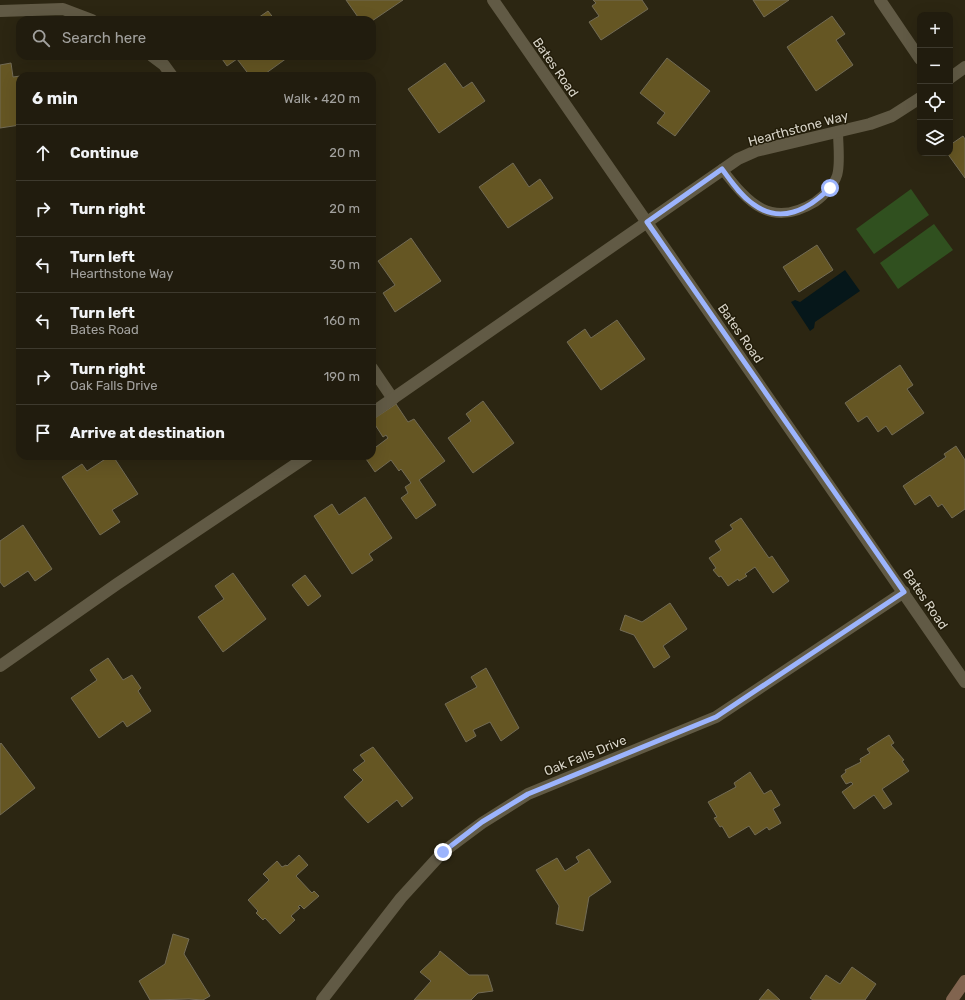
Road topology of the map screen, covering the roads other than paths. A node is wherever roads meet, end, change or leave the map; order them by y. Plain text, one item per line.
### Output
1 (493, 0) edge
2 (880, 0) edge
3 (0, 11) edge
4 (81, 16) edge
5 (917, 55) edge
6 (157, 60) edge
7 (965, 67) edge
8 (169, 72) edge
9 (953, 76) edge
10 (917, 100) edge
11 (838, 131) junction
12 (722, 169) junction
13 (647, 222) junction
14 (376, 374) edge
15 (393, 399) junction
16 (376, 410) edge
17 (302, 460) edge
18 (904, 592) junction
19 (0, 666) edge
20 (965, 682) edge
21 (965, 981) edge
22 (322, 1000) edge
23 (952, 1000) edge

1 - 13 street, Bates Road
2 - 5 street
3 - 4 street
6 - 8 street
7 - 9 street
10 - 11 street, Hearthstone Way
11 - 12 street, Hearthstone Way
11 - 12 lane
12 - 13 street, Hearthstone Way
13 - 15 street, Hearthstone Way
13 - 18 street, Bates Road
14 - 15 street
15 - 16 street, Hearthstone Way
17 - 19 street
18 - 20 street, Bates Road
18 - 22 street, Oak Falls Drive
21 - 23 street

